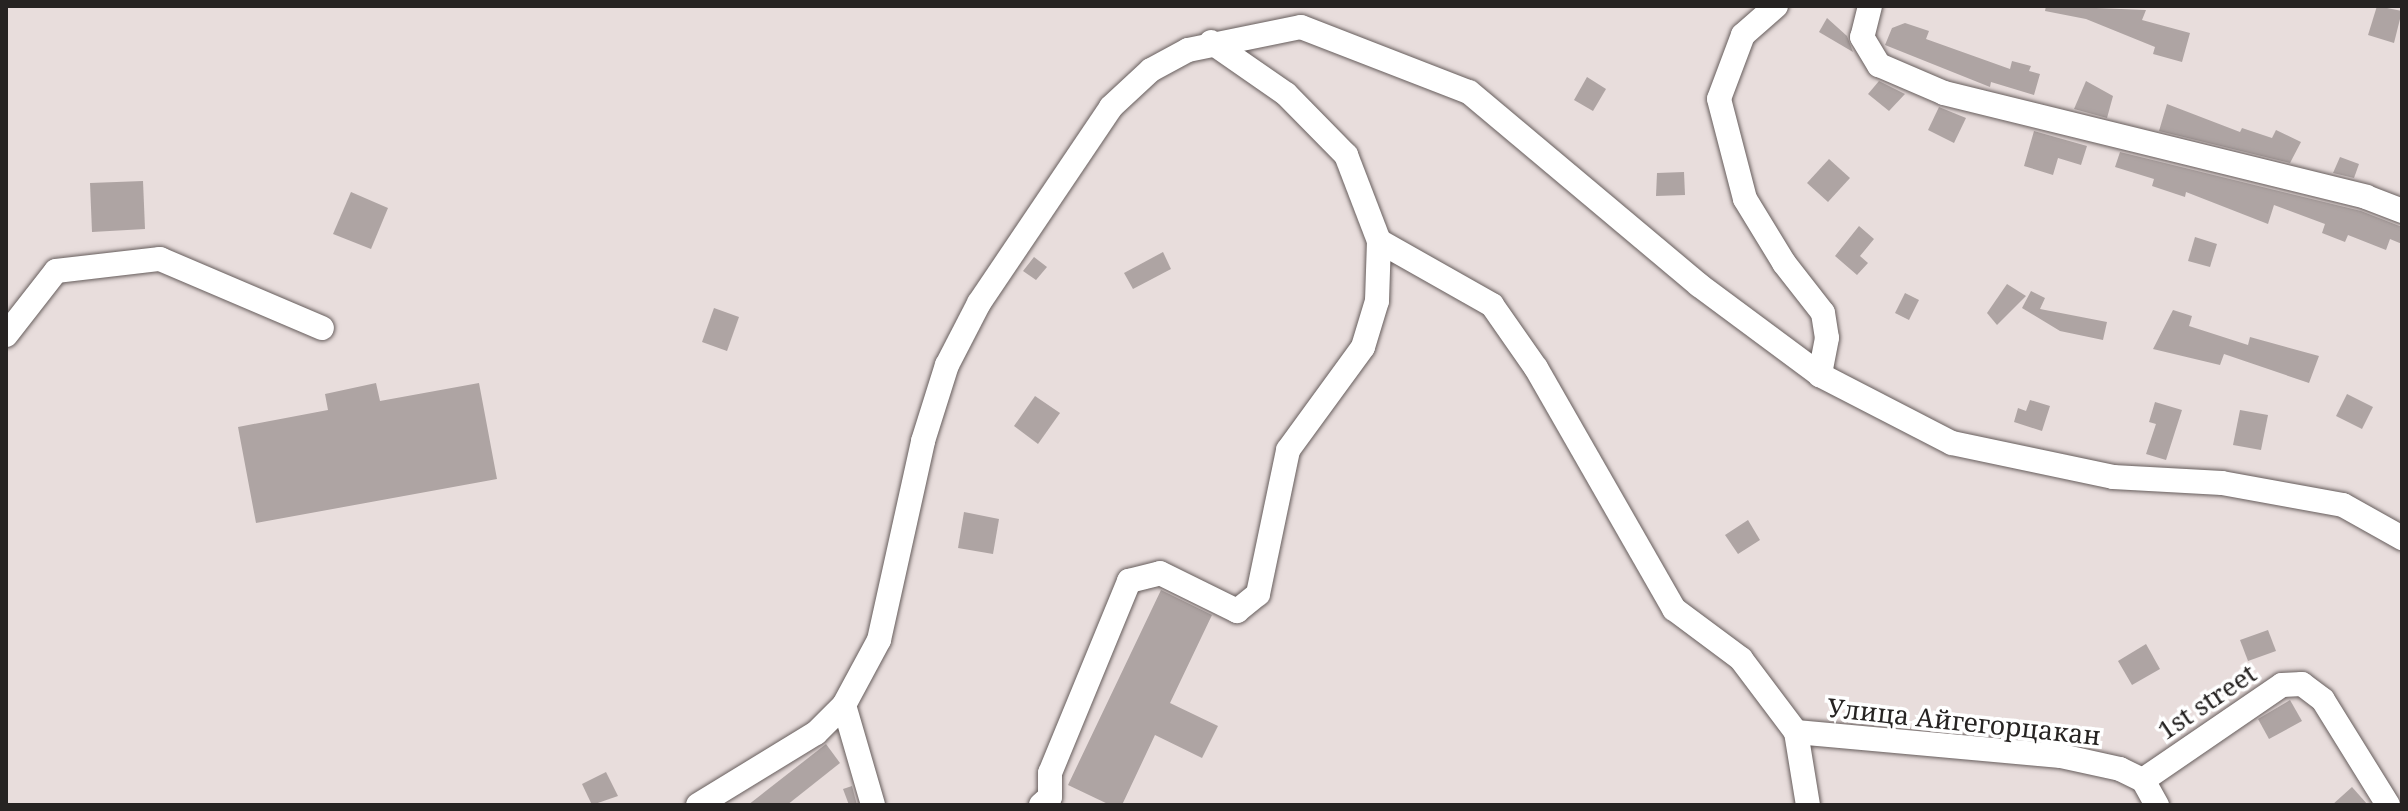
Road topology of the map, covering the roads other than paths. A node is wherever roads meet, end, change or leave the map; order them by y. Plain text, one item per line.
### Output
1 (1776, 6) edge
2 (1870, 6) edge
3 (1211, 42) junction
4 (2402, 211) edge
5 (1379, 241) junction
6 (322, 328) dead end
7 (6, 335) edge
8 (1820, 375) junction
9 (2402, 538) edge
10 (844, 705) junction
11 (1796, 732) junction
12 (2143, 780) junction
13 (698, 805) edge
14 (873, 805) edge
15 (1041, 805) edge
16 (1808, 805) edge
17 (2157, 805) edge
18 (2388, 805) edge

1 - 8 street
2 - 4 street
3 - 5 street
3 - 8 street
3 - 10 street
5 - 11 street
5 - 15 street
6 - 7 street
8 - 9 street
10 - 13 street
10 - 14 street
11 - 12 street, Улица Айгегорцакан
11 - 16 street
12 - 17 street
12 - 18 street, 1st street

